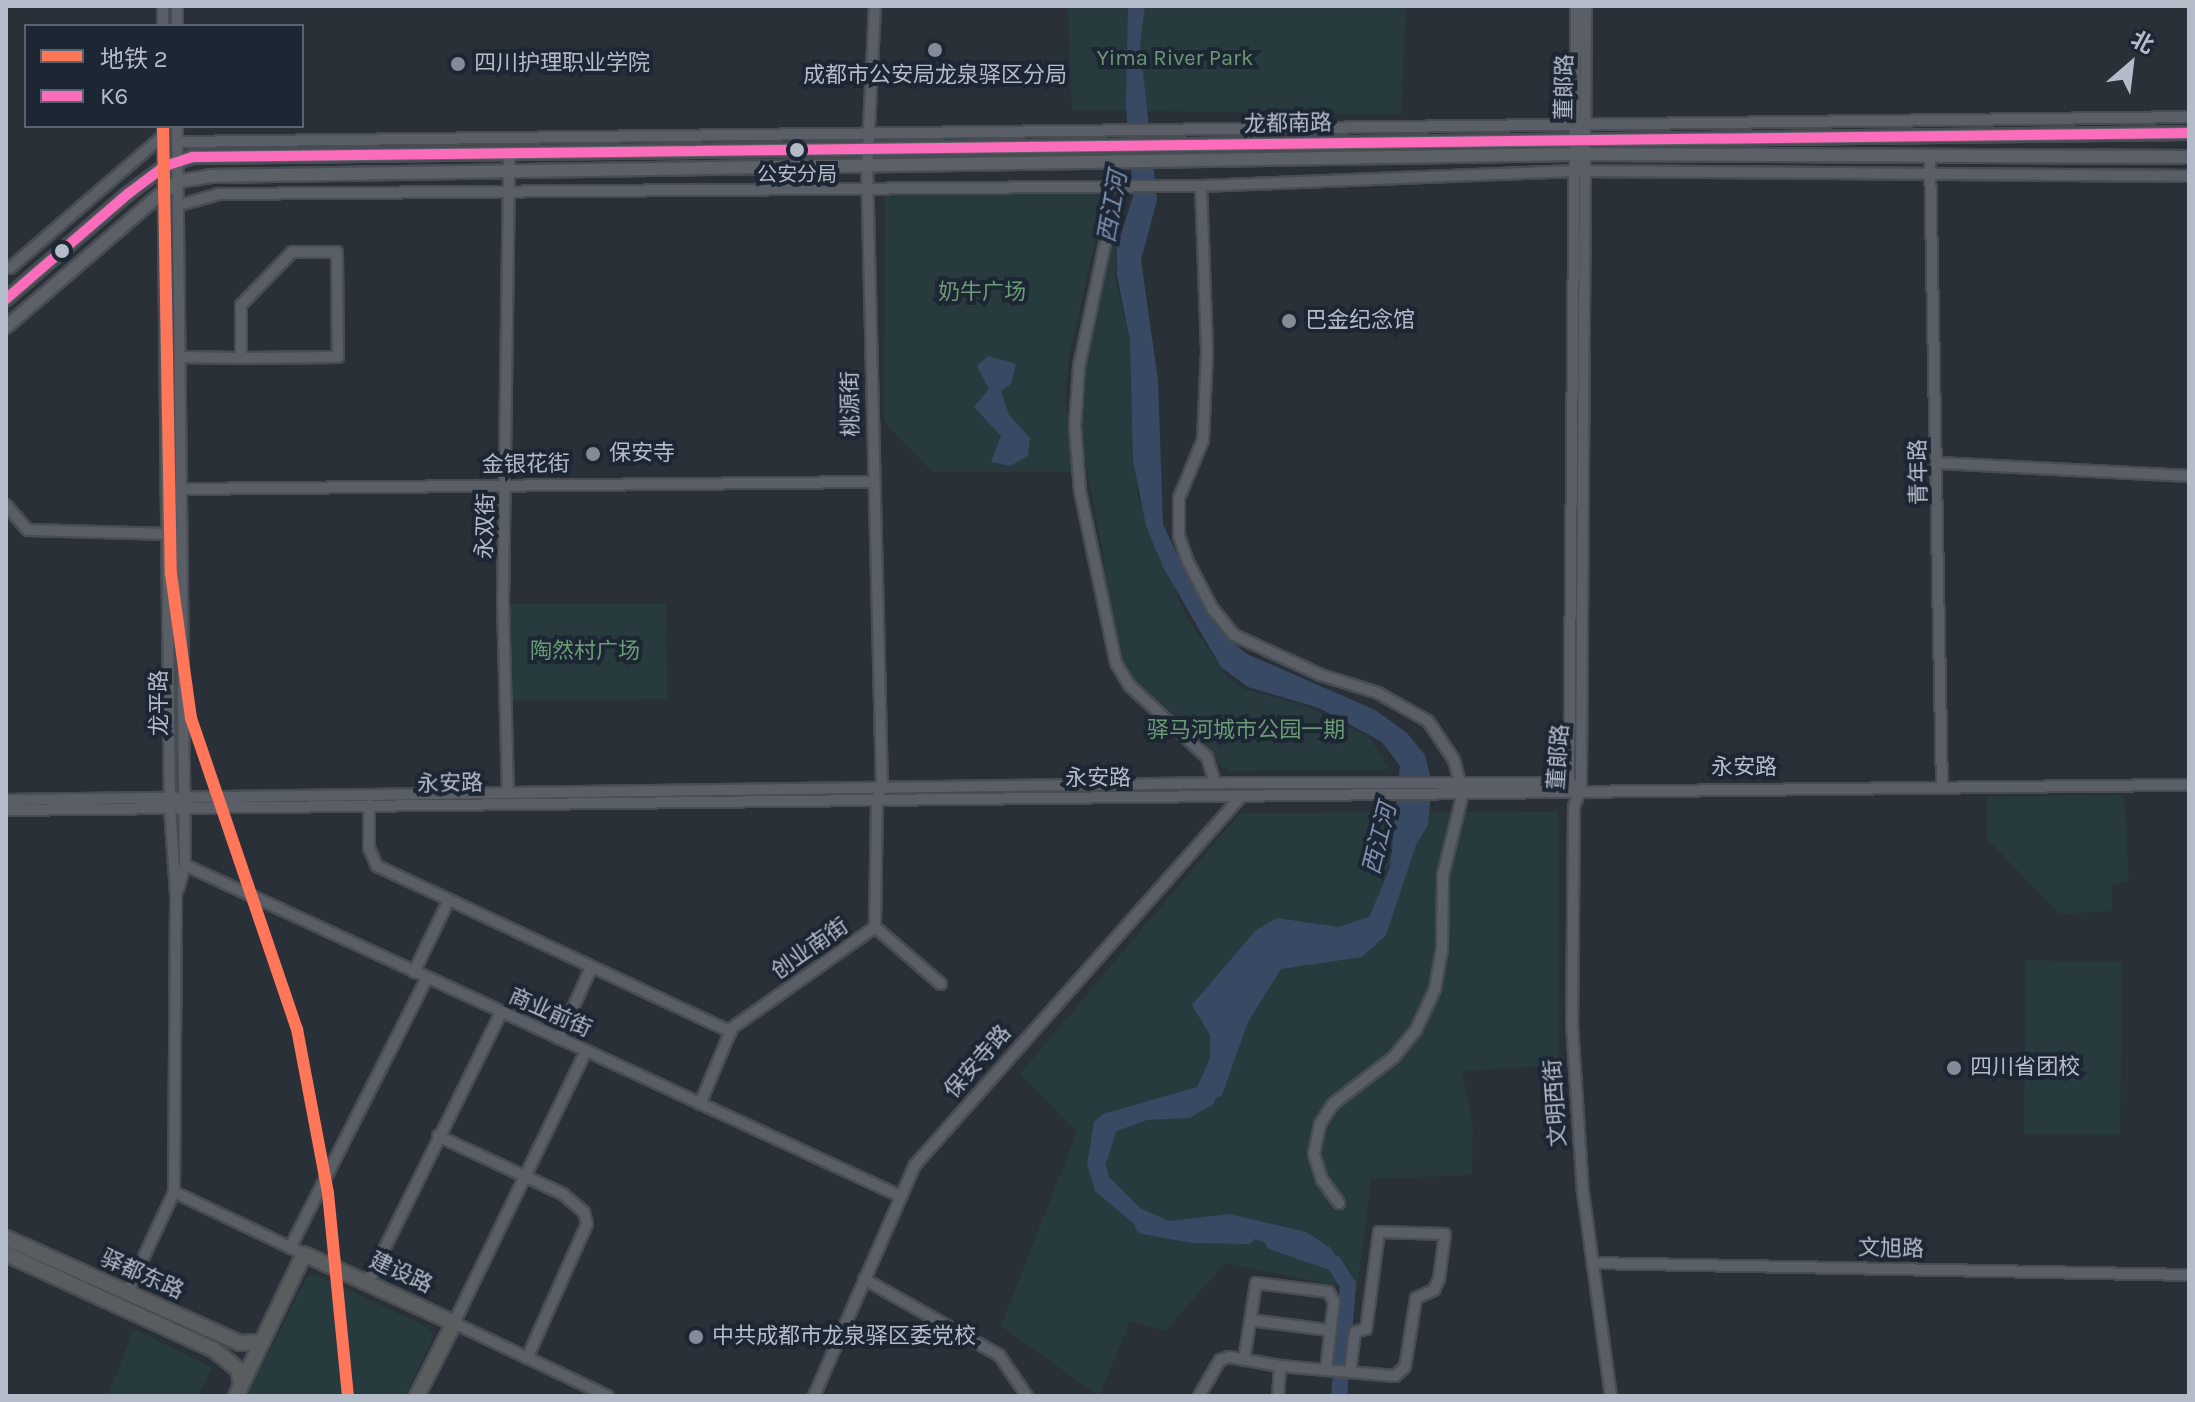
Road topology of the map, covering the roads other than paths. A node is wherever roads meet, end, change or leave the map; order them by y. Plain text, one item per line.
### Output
1 (875, 6) edge
2 (1576, 6) edge
3 (1586, 6) edge
4 (2189, 117) edge
5 (1580, 122) junction
6 (177, 128) edge
7 (872, 129) junction
8 (163, 131) edge
9 (2189, 133) edge
10 (1580, 138) junction
11 (177, 142) junction
12 (871, 152) junction
13 (1580, 154) junction
14 (509, 155) junction
15 (2189, 157) edge
16 (1930, 158) junction
17 (171, 164) junction
18 (867, 169) junction
19 (1580, 171) junction
20 (507, 173) junction
21 (1934, 175) junction
22 (2189, 176) edge
23 (180, 181) junction
24 (1201, 186) junction
25 (868, 187) junction
26 (165, 190) junction
27 (507, 190) junction
28 (180, 205) junction
29 (1112, 210) dead end
30 (8, 266) edge
31 (23, 284) junction
32 (6, 299) edge
33 (6, 327) edge
34 (180, 357) junction
35 (241, 358) junction
36 (1939, 463) junction
37 (2189, 476) edge
38 (872, 482) junction
39 (508, 486) junction
40 (180, 489) junction
41 (6, 505) edge
42 (169, 534) junction
43 (1460, 782) junction
44 (1569, 783) junction
45 (1215, 784) junction
46 (2189, 785) edge
47 (882, 786) junction
48 (1942, 787) junction
49 (508, 789) junction
50 (1581, 789) junction
51 (175, 796) junction
52 (1462, 797) junction
53 (1240, 798) junction
54 (6, 800) edge
55 (877, 800) junction
56 (1572, 800) junction
57 (508, 803) junction
58 (369, 805) junction
59 (175, 809) junction
60 (6, 810) edge
61 (185, 865) junction
62 (176, 894) junction
63 (448, 902) junction
64 (875, 927) junction
65 (591, 968) junction
66 (414, 972) junction
67 (427, 978) junction
68 (941, 984) dead end
69 (501, 1013) junction
70 (731, 1032) junction
71 (559, 1039) junction
72 (586, 1051) junction
73 (700, 1104) junction
74 (438, 1136) junction
75 (523, 1175) junction
76 (174, 1192) junction
77 (900, 1196) junction
78 (1339, 1203) dead end
79 (6, 1238) edge
80 (297, 1251) junction
81 (6, 1254) edge
82 (1592, 1263) junction
83 (2189, 1275) edge
84 (864, 1279) junction
85 (368, 1282) junction
86 (127, 1293) junction
87 (1250, 1320) junction
88 (454, 1323) junction
89 (1328, 1330) junction
90 (262, 1342) junction
91 (527, 1358) junction
92 (1244, 1360) junction
93 (1280, 1366) junction
94 (1330, 1370) junction
95 (1349, 1372) junction
96 (239, 1391) edge
97 (417, 1396) edge
98 (608, 1396) edge
99 (814, 1396) edge
100 (1027, 1396) edge
101 (1199, 1396) edge
102 (1278, 1396) edge
103 (1611, 1396) edge

1 - 7 street, 桃源街
2 - 5 street, 董郞路
3 - 5 street, 董郞路
4 - 5 street
5 - 7 street
5 - 10 street, 董郞路
6 - 11 street, 龙平路
7 - 11 street
7 - 12 street, 桃源街
8 - 17 street, 龙平路
8 - 30 street
9 - 10 main road, 龙都南路
10 - 12 main road, 龙都南路
10 - 13 street, 董郞路
11 - 17 street, 龙平路
12 - 14 main road, 龙都南路
12 - 18 street, 桃源街
13 - 16 main road, 龙都南路
13 - 18 main road, 龙都南路
13 - 19 street, 董郞路
14 - 17 main road, 龙都南路
14 - 20 street, 永双街
15 - 16 main road, 龙都南路
16 - 21 street, 青年路
17 - 23 street, 龙平路
17 - 26 street, 龙平路
17 - 31 main road
18 - 20 main road, 龙都南路
18 - 25 street, 桃源街
19 - 21 street
19 - 24 street
19 - 44 street, 董郞路
19 - 50 street, 董郞路
20 - 23 main road, 龙都南路
20 - 27 street, 永双街
21 - 22 street
21 - 36 street, 青年路
23 - 26 main road, 龙都南路
23 - 28 street, 龙平路
24 - 25 street
24 - 43 street
25 - 27 street
25 - 38 street, 桃源街
26 - 33 main road, 龙都南路
26 - 42 street, 龙平路
27 - 28 street
27 - 39 street, 永双街
28 - 34 street, 龙平路
29 - 45 street
30 - 31 street
31 - 32 main road
34 - 35 street
34 - 40 street, 龙平路
35 - 35 street
36 - 37 street
36 - 48 street, 青年路
38 - 39 street, 金银花街
38 - 47 street, 桃源街
39 - 40 street, 金银花街
39 - 49 street, 永双街
40 - 51 street, 龙平路
41 - 42 street
42 - 51 street, 龙平路
43 - 44 street
43 - 45 street
44 - 50 street
44 - 56 street, 董郞路
45 - 47 street
46 - 48 street, 永安路
47 - 49 street
47 - 55 street, 桃源街
48 - 50 street, 永安路
49 - 51 street
49 - 57 street, 永双街
50 - 56 street, 永安路
51 - 54 street
51 - 59 street, 龙平路
52 - 53 street, 永安路
52 - 56 street, 永安路
52 - 78 street
53 - 55 street, 永安路
53 - 77 street, 保安寺路
55 - 57 street, 永安路
55 - 64 street, 创业南街
56 - 82 street, 文明西街
57 - 58 street, 永安路
58 - 59 street, 永安路
58 - 63 street
59 - 60 street, 永安路
59 - 61 street, 龙平路
59 - 62 street, 龙平路
61 - 62 street, 龙平路
61 - 66 street, 商业前街
62 - 76 street, 龙平路
63 - 65 street
63 - 66 street
64 - 68 street
64 - 70 street, 创业南街
65 - 70 street
65 - 71 street
66 - 67 street, 商业前街
67 - 69 street, 商业前街
67 - 80 street
69 - 71 street, 商业前街
69 - 74 street
70 - 73 street
71 - 72 street, 商业前街
72 - 73 street, 商业前街
72 - 75 street
73 - 77 street, 商业前街
74 - 75 street
74 - 85 street
75 - 88 street
75 - 91 street
76 - 80 street, 建设路
76 - 86 street, 龙平路
77 - 84 street, 保安寺路
79 - 86 highway, 驿都东路
80 - 85 highway, 建设路
80 - 90 highway, 驿都东路
81 - 96 highway, 驿都东路
82 - 83 street, 文旭路
82 - 103 street, 文明西街
84 - 99 street, 保安寺路
84 - 100 street
85 - 88 highway, 建设路
86 - 90 highway, 驿都东路
87 - 89 street
87 - 89 street
87 - 92 street
88 - 91 street, 建设路
88 - 97 highway
89 - 94 street
90 - 96 highway, 驿都东路
91 - 98 street, 建设路
92 - 93 street
92 - 101 street
93 - 94 street
93 - 102 street
94 - 95 street
95 - 95 street

